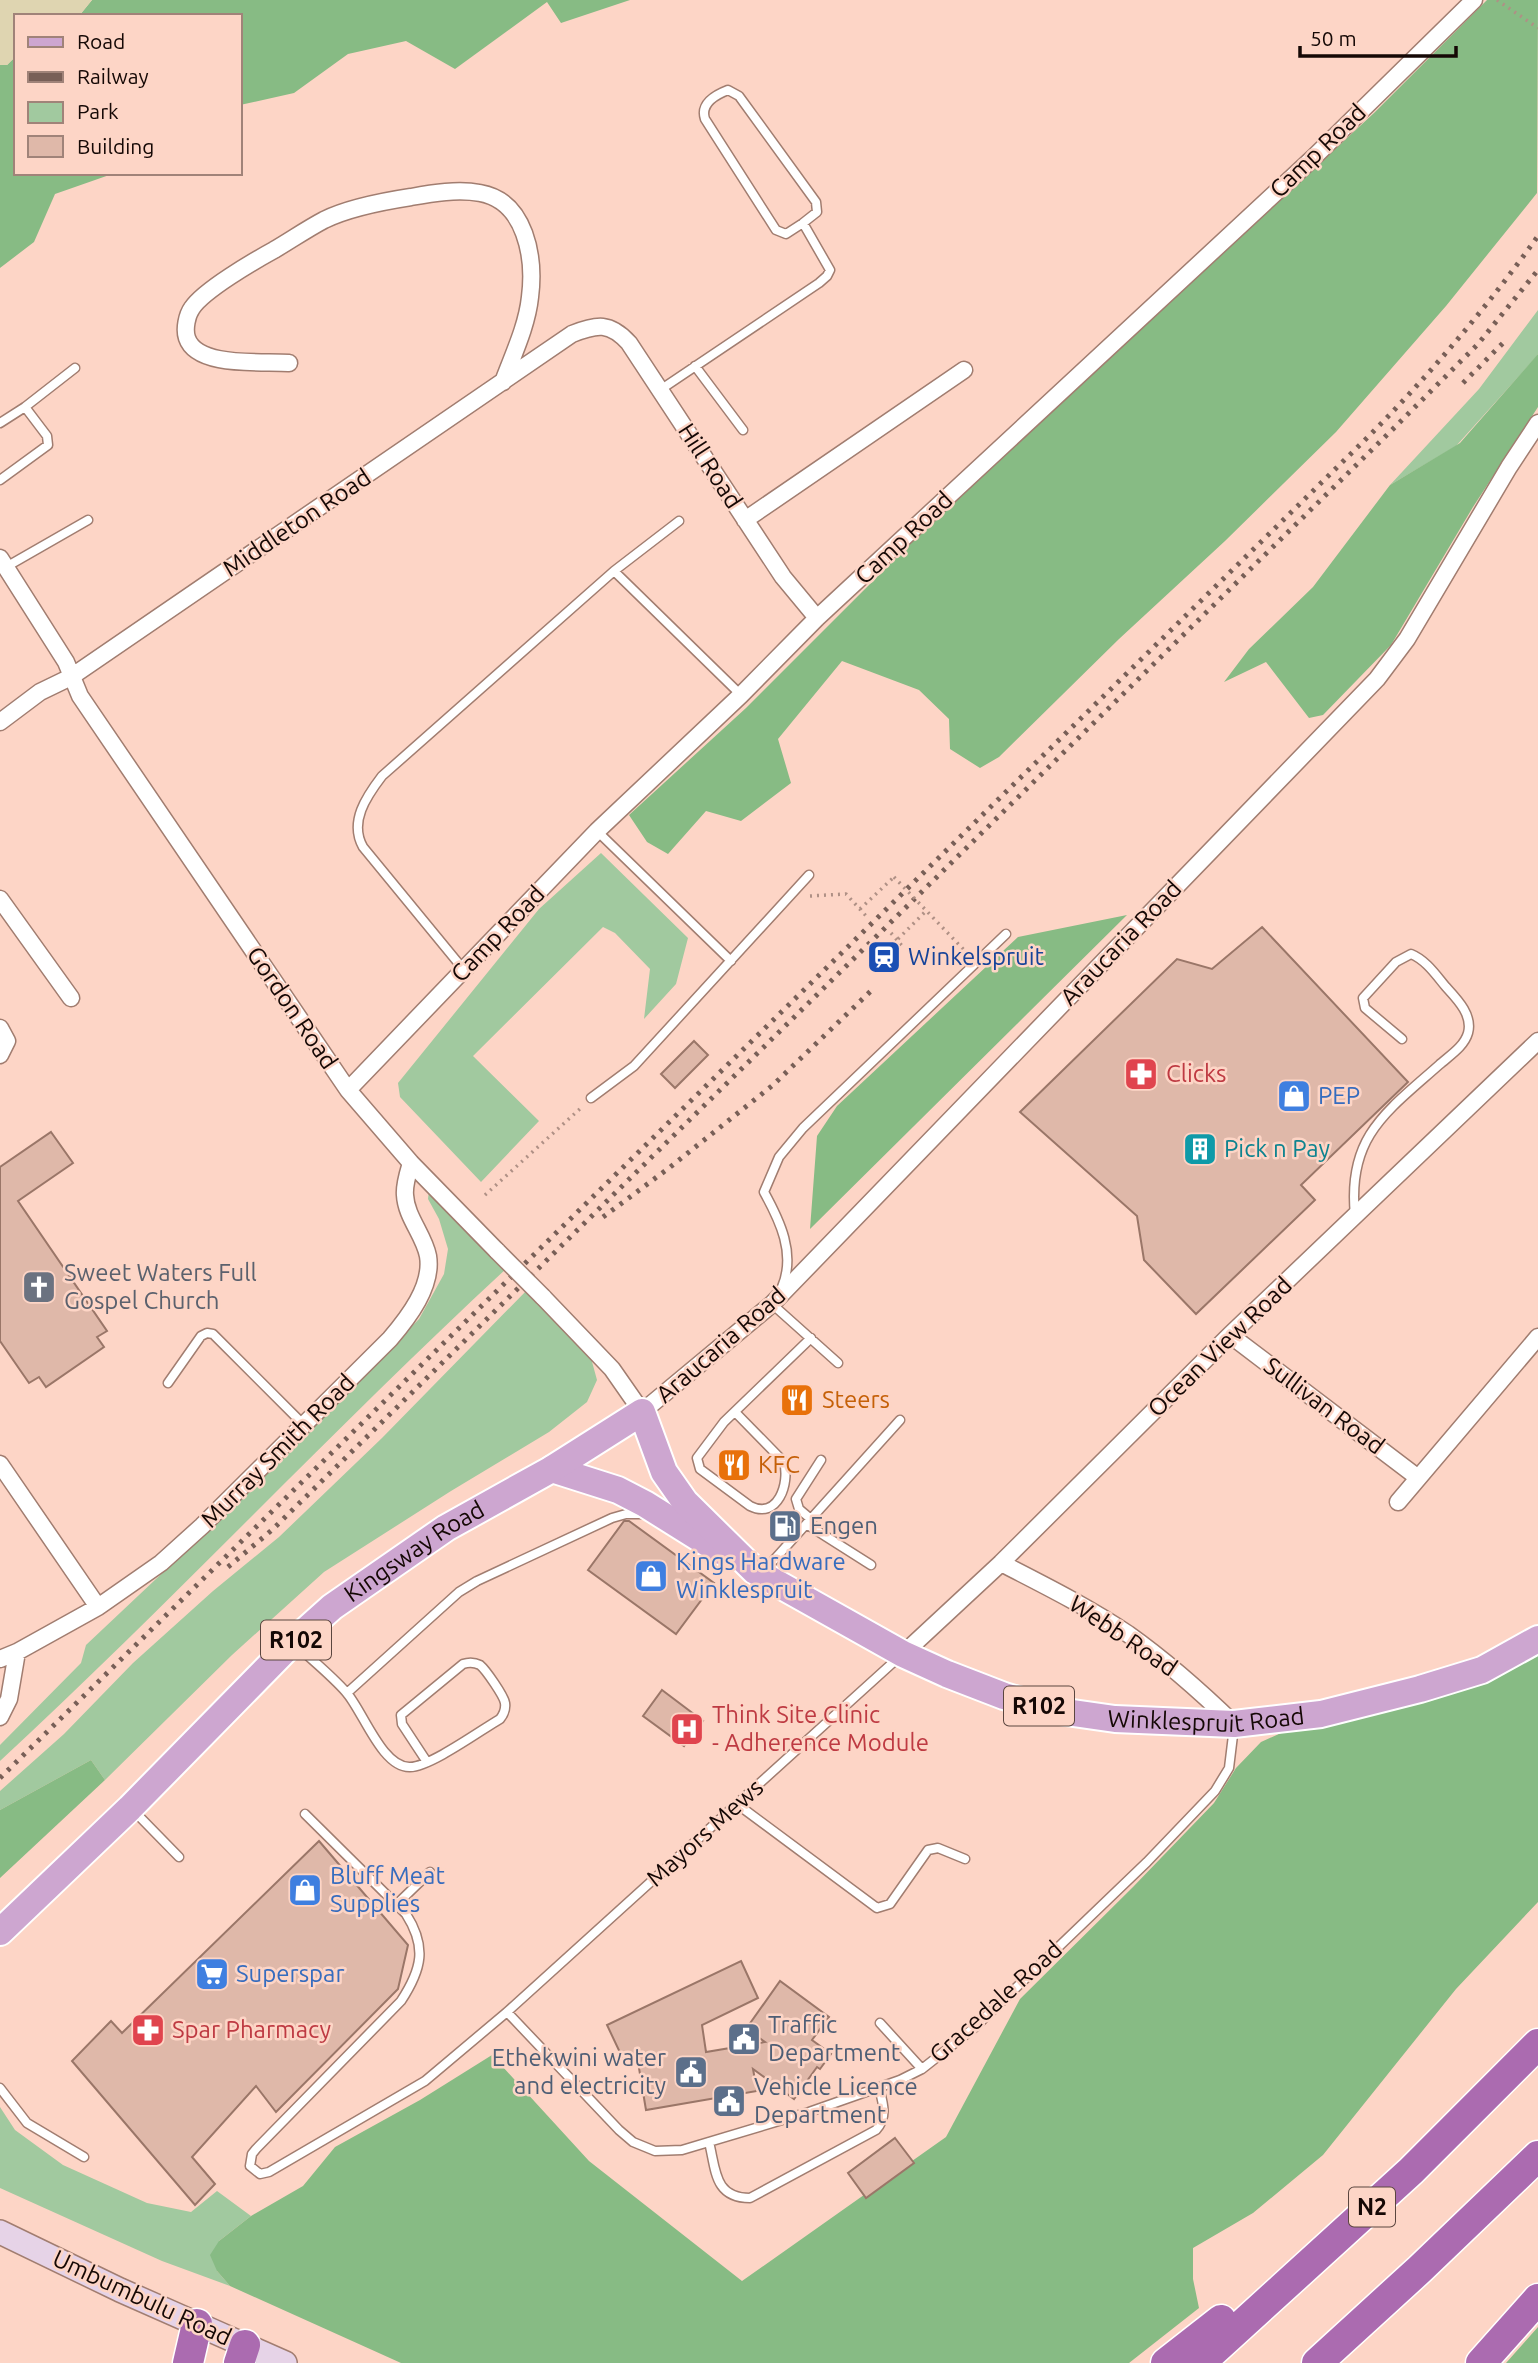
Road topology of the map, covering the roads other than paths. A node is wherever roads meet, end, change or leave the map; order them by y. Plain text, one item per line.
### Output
1 (1474, 0) edge
2 (803, 223) junction
3 (596, 326) joint
4 (289, 363) dead end
5 (695, 366) junction
6 (75, 368) dead end
7 (964, 370) dead end
8 (503, 382) junction
9 (660, 390) junction
10 (25, 407) junction
11 (0, 423) edge
12 (1538, 423) edge
13 (743, 430) dead end
14 (0, 480) edge
15 (88, 520) dead end
16 (745, 520) junction
17 (680, 521) dead end
18 (3, 562) edge
19 (614, 571) junction
20 (817, 618) junction
21 (71, 677) junction
22 (741, 695) junction
23 (0, 722) edge
24 (597, 831) junction
25 (808, 875) dead end
26 (0, 899) edge
27 (1006, 934) dead end
28 (731, 961) junction
29 (464, 970) junction
30 (71, 998) dead end
31 (0, 1028) edge
32 (1402, 1039) dead end
33 (1538, 1041) edge
34 (0, 1055) edge
35 (348, 1090) junction
36 (591, 1098) road end
37 (411, 1163) junction
38 (1355, 1215) junction
39 (772, 1304) junction
40 (1230, 1335) junction
41 (1538, 1337) edge
42 (811, 1338) junction
43 (838, 1363) dead end
44 (168, 1383) dead end
45 (642, 1412) junction
46 (735, 1412) junction
47 (900, 1420) dead end
48 (304, 1425) junction
49 (821, 1460) dead end
50 (0, 1464) edge
51 (551, 1469) junction
52 (1417, 1477) junction
53 (1398, 1502) dead end
54 (672, 1522) junction
55 (810, 1522) junction
56 (1002, 1563) junction
57 (871, 1565) dead end
58 (758, 1573) junction
59 (99, 1607) junction
60 (1538, 1639) edge
61 (293, 1642) junction
62 (17, 1653) junction
63 (903, 1654) junction
64 (0, 1659) edge
65 (347, 1693) junction
66 (0, 1717) edge
67 (1234, 1724) junction
68 (428, 1762) junction
69 (737, 1804) junction
70 (130, 1808) junction
71 (304, 1814) dead end
72 (178, 1857) dead end
73 (965, 1859) dead end
74 (430, 1872) dead end
75 (397, 1904) junction
76 (0, 1932) edge
77 (507, 2012) junction
78 (880, 2023) dead end
79 (1538, 2044) edge
80 (922, 2069) junction
81 (0, 2088) edge
82 (879, 2088) junction
83 (709, 2142) junction
84 (1538, 2156) edge
85 (84, 2157) dead end
86 (1411, 2171) junction
87 (0, 2232) edge
88 (1538, 2299) edge
89 (197, 2324) junction
90 (242, 2354) edge
91 (188, 2363) edge
92 (285, 2363) edge
93 (1166, 2363) edge
94 (1200, 2363) edge
95 (1317, 2363) edge
96 (1481, 2363) edge

1 - 20 street, Camp Road
2 - 2 lane
2 - 5 lane
3 - 8 street, Middleton Road
3 - 9 street, Hill Road
4 - 8 street
5 - 9 lane
5 - 13 lane
6 - 10 lane
7 - 16 street
8 - 21 street, Middleton Road
9 - 16 street, Hill Road
10 - 11 lane
10 - 14 lane
12 - 39 street, Araucaria Road
15 - 18 lane
16 - 20 street, Hill Road
17 - 19 lane
18 - 21 street, Gordon Road
19 - 22 lane
19 - 29 lane
20 - 22 street, Camp Road
21 - 23 street, Middleton Road
21 - 35 street, Gordon Road
22 - 24 street, Camp Road
24 - 28 lane
24 - 29 street, Camp Road
25 - 28 lane
26 - 30 street
27 - 39 lane
28 - 36 lane
29 - 35 street, Camp Road
31 - 34 street
32 - 38 lane
33 - 38 street, Ocean View Road
35 - 37 street, Gordon Road
37 - 45 street, Gordon Road, bridge
37 - 48 street, Murray Smith Road
38 - 40 street, Ocean View Road
39 - 42 lane
39 - 45 street, Araucaria Road
40 - 52 street, Sullivan Road
40 - 56 street, Ocean View Road
41 - 52 street
42 - 43 lane
42 - 46 lane
44 - 48 lane
45 - 51 main road, Kingsway Road / R102
45 - 58 main road, Winklespruit Road / R102
46 - 46 lane
47 - 55 lane
48 - 59 street, Murray Smith Road
49 - 55 lane
50 - 59 street
51 - 54 main road
51 - 61 main road, Kingsway Road / R102
52 - 53 street
54 - 58 main road
54 - 65 lane
55 - 57 lane
55 - 58 lane
56 - 63 street, Ocean View Road
56 - 67 street, Webb Road
58 - 63 main road, Winklespruit Road / R102
59 - 62 street, Murray Smith Road
60 - 67 main road, Winklespruit Road / R102
61 - 65 lane
61 - 70 main road, Kingsway Road / R102
62 - 64 street, Murray Smith Road
62 - 66 street
63 - 67 main road, Winklespruit Road / R102
63 - 69 lane, Mayors Mews
65 - 68 lane
67 - 80 lane, Gracedale Road
68 - 68 lane
69 - 73 lane
69 - 77 lane, Mayors Mews
70 - 72 lane
70 - 76 main road, Kingsway Road / R102
71 - 75 lane
74 - 75 lane
75 - 77 lane, Mayors Mews
77 - 83 lane, Gracedale Road
78 - 80 lane
79 - 86 highway, N2
80 - 82 lane, Gracedale Road
81 - 85 lane
82 - 83 lane, Gracedale Road
82 - 83 lane
84 - 95 highway
86 - 93 highway
86 - 94 highway, N2
87 - 89 main road, Umbumbulu Road
88 - 96 highway
89 - 90 main road, Umbumbulu Road
89 - 91 highway
90 - 92 main road, Umbumbulu Road

